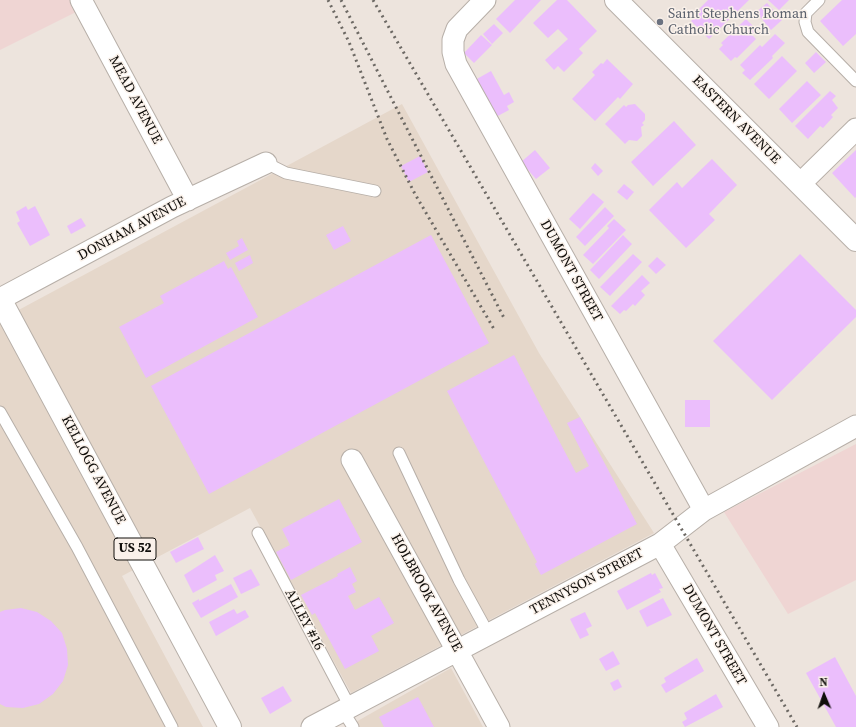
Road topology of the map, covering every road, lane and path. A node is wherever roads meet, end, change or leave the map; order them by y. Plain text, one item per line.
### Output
1 (81, 0) edge
2 (485, 0) edge
3 (616, 0) edge
4 (819, 0) edge
5 (856, 81) edge
6 (856, 129) edge
7 (266, 163) joint
8 (800, 184) junction
9 (375, 191) dead end
10 (188, 200) junction
11 (856, 240) edge
12 (0, 299) edge
13 (0, 412) edge
14 (856, 426) edge
15 (399, 453) dead end
16 (352, 460) dead end
17 (704, 510) junction
18 (258, 533) dead end
19 (660, 544) junction
20 (488, 633) junction
21 (458, 649) junction
22 (348, 715) edge
23 (172, 727) edge
24 (230, 727) edge
25 (312, 727) edge
26 (499, 727) edge
27 (768, 727) edge

1 - 10 street, MEAD AVENUE
2 - 17 street, DUMONT STREET
3 - 8 main road, EASTERN AVENUE
4 - 5 lane
6 - 8 street
7 - 9 lane
7 - 10 street, DONHAM AVENUE
8 - 11 main road, EASTERN AVENUE
10 - 12 street, DONHAM AVENUE
12 - 24 main road, KELLOGG AVENUE / US 52
13 - 23 lane
14 - 17 street, TENNYSON STREET
15 - 20 lane
16 - 21 street, HOLBROOK AVENUE
17 - 19 street, TENNYSON STREET
18 - 22 lane, ALLEY #16
19 - 20 street, TENNYSON STREET
19 - 27 street, DUMONT STREET
20 - 21 street, TENNYSON STREET
21 - 22 street, TENNYSON STREET
21 - 26 street, HOLBROOK AVENUE
22 - 25 street, TENNYSON STREET

